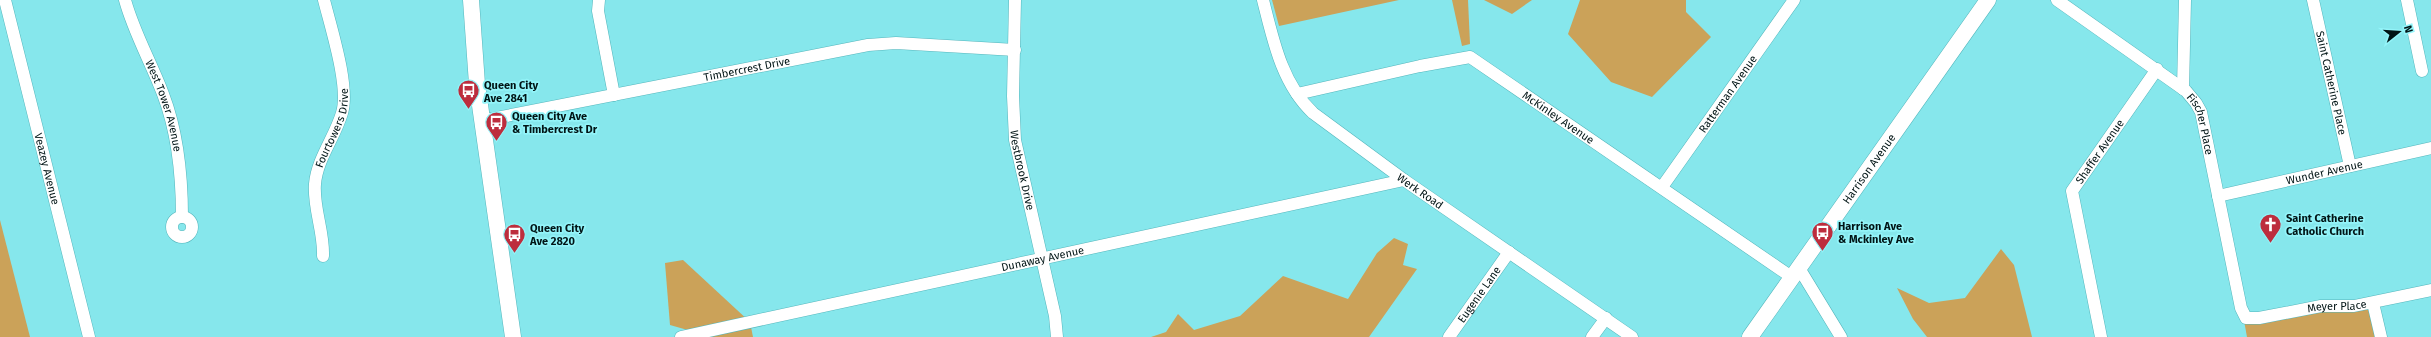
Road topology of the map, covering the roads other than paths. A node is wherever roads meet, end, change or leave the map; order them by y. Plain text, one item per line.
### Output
1 (5, 0) edge
2 (125, 0) edge
3 (324, 0) edge
4 (471, 0) edge
5 (599, 0) edge
6 (1015, 0) edge
7 (1263, 0) edge
8 (1794, 0) edge
9 (1988, 0) edge
10 (2057, 0) edge
11 (2185, 0) edge
12 (2313, 0) edge
13 (2406, 0) edge
14 (1015, 50) junction
15 (2157, 69) junction
16 (2422, 71) dead end
17 (2183, 89) junction
18 (1296, 94) junction
19 (614, 95) junction
20 (481, 121) junction
21 (2431, 148) edge
22 (2350, 166) junction
23 (1404, 180) junction
24 (1662, 187) junction
25 (2218, 196) junction
26 (182, 217) dead end
27 (1510, 252) junction
28 (323, 256) dead end
29 (1041, 259) junction
30 (1796, 273) junction
31 (2431, 290) edge
32 (2373, 303) junction
33 (2244, 315) joint
34 (1606, 318) junction
35 (89, 337) edge
36 (513, 337) edge
37 (681, 337) edge
38 (1057, 337) edge
39 (1449, 337) edge
40 (1592, 337) edge
41 (1632, 337) edge
42 (1750, 337) edge
43 (1841, 337) edge
44 (2101, 337) edge
45 (2381, 337) edge

1 - 35 street, Veazey Avenue
2 - 26 street, West Tower Avenue
3 - 28 street, Fourtowers Drive
4 - 20 main road
5 - 19 street
6 - 14 street, Westbrook Drive
7 - 18 street, Werk Road
8 - 24 street, Ratterman Avenue
9 - 30 main road, Harrison Avenue
10 - 15 street, Fischer Place
11 - 17 street
12 - 22 street, Saint Catherine Place
13 - 16 street
14 - 19 street, Timbercrest Drive
14 - 29 street, Westbrook Drive
15 - 17 street, Fischer Place
15 - 44 street, Shaffer Avenue
17 - 25 street, Fischer Place
18 - 23 street, Werk Road
18 - 24 street, McKinley Avenue
19 - 20 street, Timbercrest Drive
20 - 36 main road
21 - 22 street, Wunder Avenue
22 - 25 street, Wunder Avenue
23 - 27 street, Werk Road
23 - 29 street, Dunaway Avenue
24 - 30 street, McKinley Avenue
25 - 33 street, Fischer Place
27 - 34 street, Werk Road
27 - 39 street, Eugenie Lane
29 - 37 street, Dunaway Avenue
29 - 38 street, Westbrook Drive
30 - 42 main road, Harrison Avenue
30 - 43 street, McKinley Avenue
31 - 32 street, Meyer Place
32 - 33 street, Meyer Place
32 - 45 street
34 - 40 street
34 - 41 street, Werk Road

